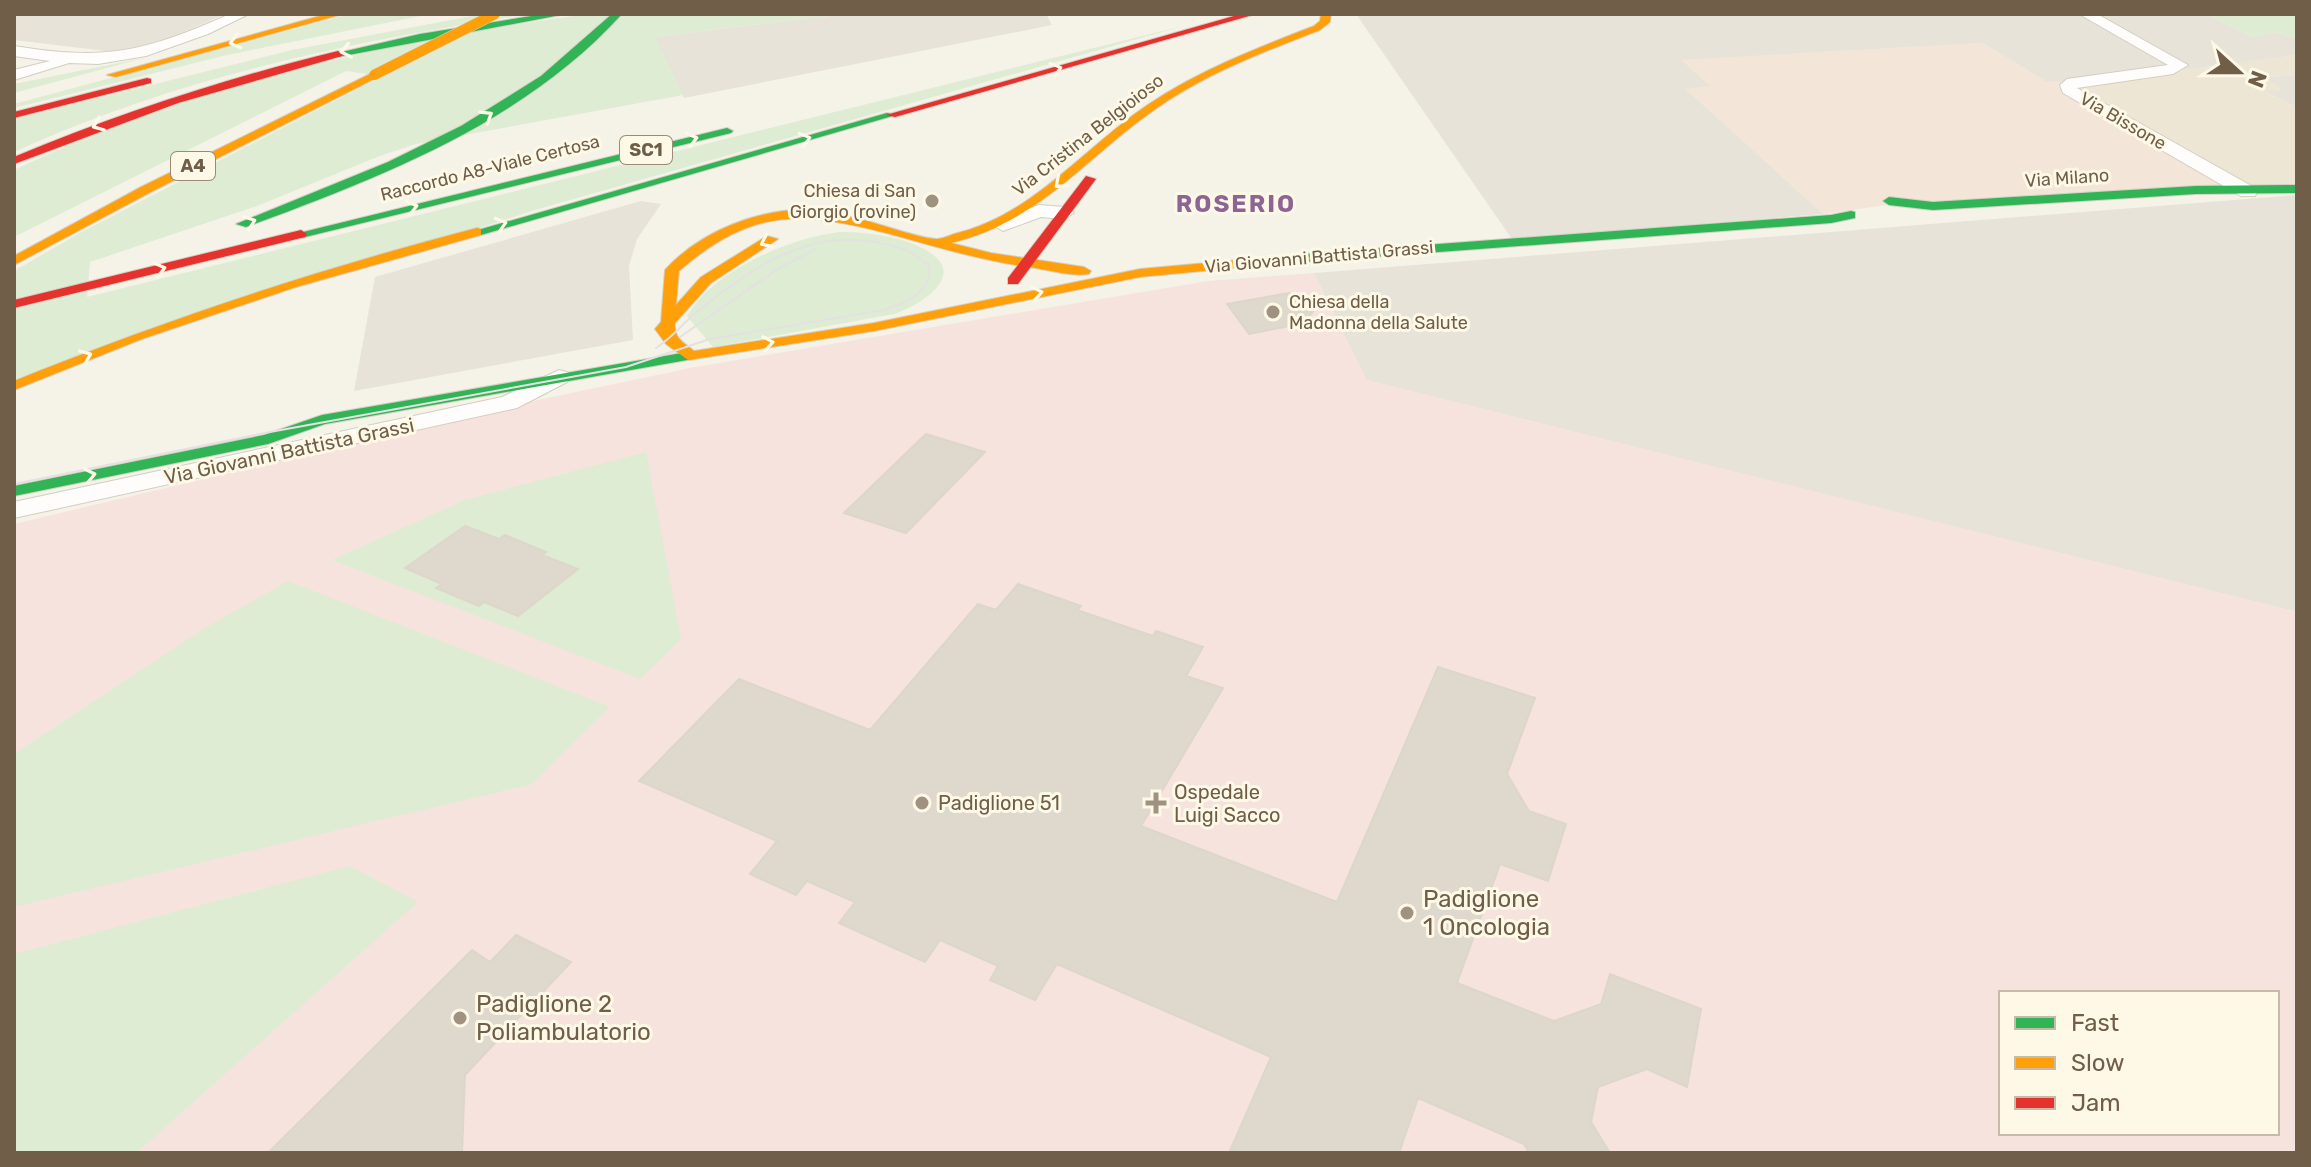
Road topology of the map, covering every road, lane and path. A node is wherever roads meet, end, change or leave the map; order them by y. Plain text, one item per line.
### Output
1 (242, 14) edge
2 (338, 14) edge
3 (458, 14) edge
4 (473, 14) edge
5 (495, 14) edge
6 (561, 14) edge
7 (617, 14) edge
8 (1209, 14) edge
9 (1251, 14) edge
10 (1326, 14) edge
11 (2086, 14) edge
12 (1263, 48) junction
13 (14, 51) edge
14 (78, 59) junction
15 (1011, 62) dead end
16 (14, 75) edge
17 (14, 101) edge
18 (14, 115) edge
19 (749, 125) dead end
20 (14, 161) edge
21 (2297, 189) edge
22 (2248, 192) junction
23 (1870, 195) dead end
24 (1844, 197) dead end
25 (1064, 213) junction
26 (1851, 215) junction
27 (1873, 221) dead end
28 (1000, 226) junction
29 (229, 229) dead end
30 (898, 233) junction
31 (193, 241) dead end
32 (935, 242) junction
33 (14, 244) edge
34 (14, 261) edge
35 (1027, 264) junction
36 (955, 268) dead end
37 (1140, 273) junction
38 (14, 292) edge
39 (943, 294) dead end
40 (14, 304) edge
41 (960, 307) junction
42 (666, 326) junction
43 (874, 327) junction
44 (691, 355) junction
45 (567, 375) junction
46 (14, 386) edge
47 (275, 417) dead end
48 (322, 420) junction
49 (14, 491) edge
50 (14, 510) edge

1 - 14 street
2 -> 17 main road
3 - 18 main road
4 - 33 main road, A4
5 - 34 main road, A4, bridge
6 -> 20 main road
29 -> 7 main road
8 - 15 main road
46 -> 9 main road
10 - 12 main road, Via Cristina Belgioioso
11 - 22 street, Via Bissone
12 - 25 main road, Via Cristina Belgioioso
12 -> 28 main road, Via Cristina Belgioioso
13 - 14 street
14 - 16 street
40 -> 19 main road, Raccordo A8-Viale Certosa / SC1
21 - 22 main road, Via Milano
22 - 23 main road, Via Milano
24 - 26 main road
25 - 28 street
25 - 35 main road, Via Cristina Belgioioso
26 - 27 main road
26 - 37 main road, Via Giovanni Battista Grassi
28 - 32 main road, Via Cristina Belgioioso
30 - 32 main road, Via Giovanni Battista Grassi
30 -> 42 main road, Via Giovanni Battista Grassi
30 - 42 main road, Via Giovanni Battista Grassi
31 - 38 main road
32 - 35 main road, Via Giovanni Battista Grassi
32 - 36 main road
35 - 37 main road, Via Giovanni Battista Grassi
35 - 41 main road, Via Giovanni Battista Grassi
41 -> 37 main road, Via Giovanni Battista Grassi
39 - 43 main road, Via Giovanni Battista Grassi
41 - 43 main road, Via Giovanni Battista Grassi
42 - 44 main road
42 - 45 main road, Via Giovanni Battista Grassi
44 -> 43 main road, Via Giovanni Battista Grassi
44 - 45 main road, Via Giovanni Battista Grassi
45 - 48 main road, Via Giovanni Battista Grassi
45 - 50 street, Via Giovanni Battista Grassi
47 - 48 main road, Via Giovanni Battista Grassi
49 -> 48 main road, Via Giovanni Battista Grassi

